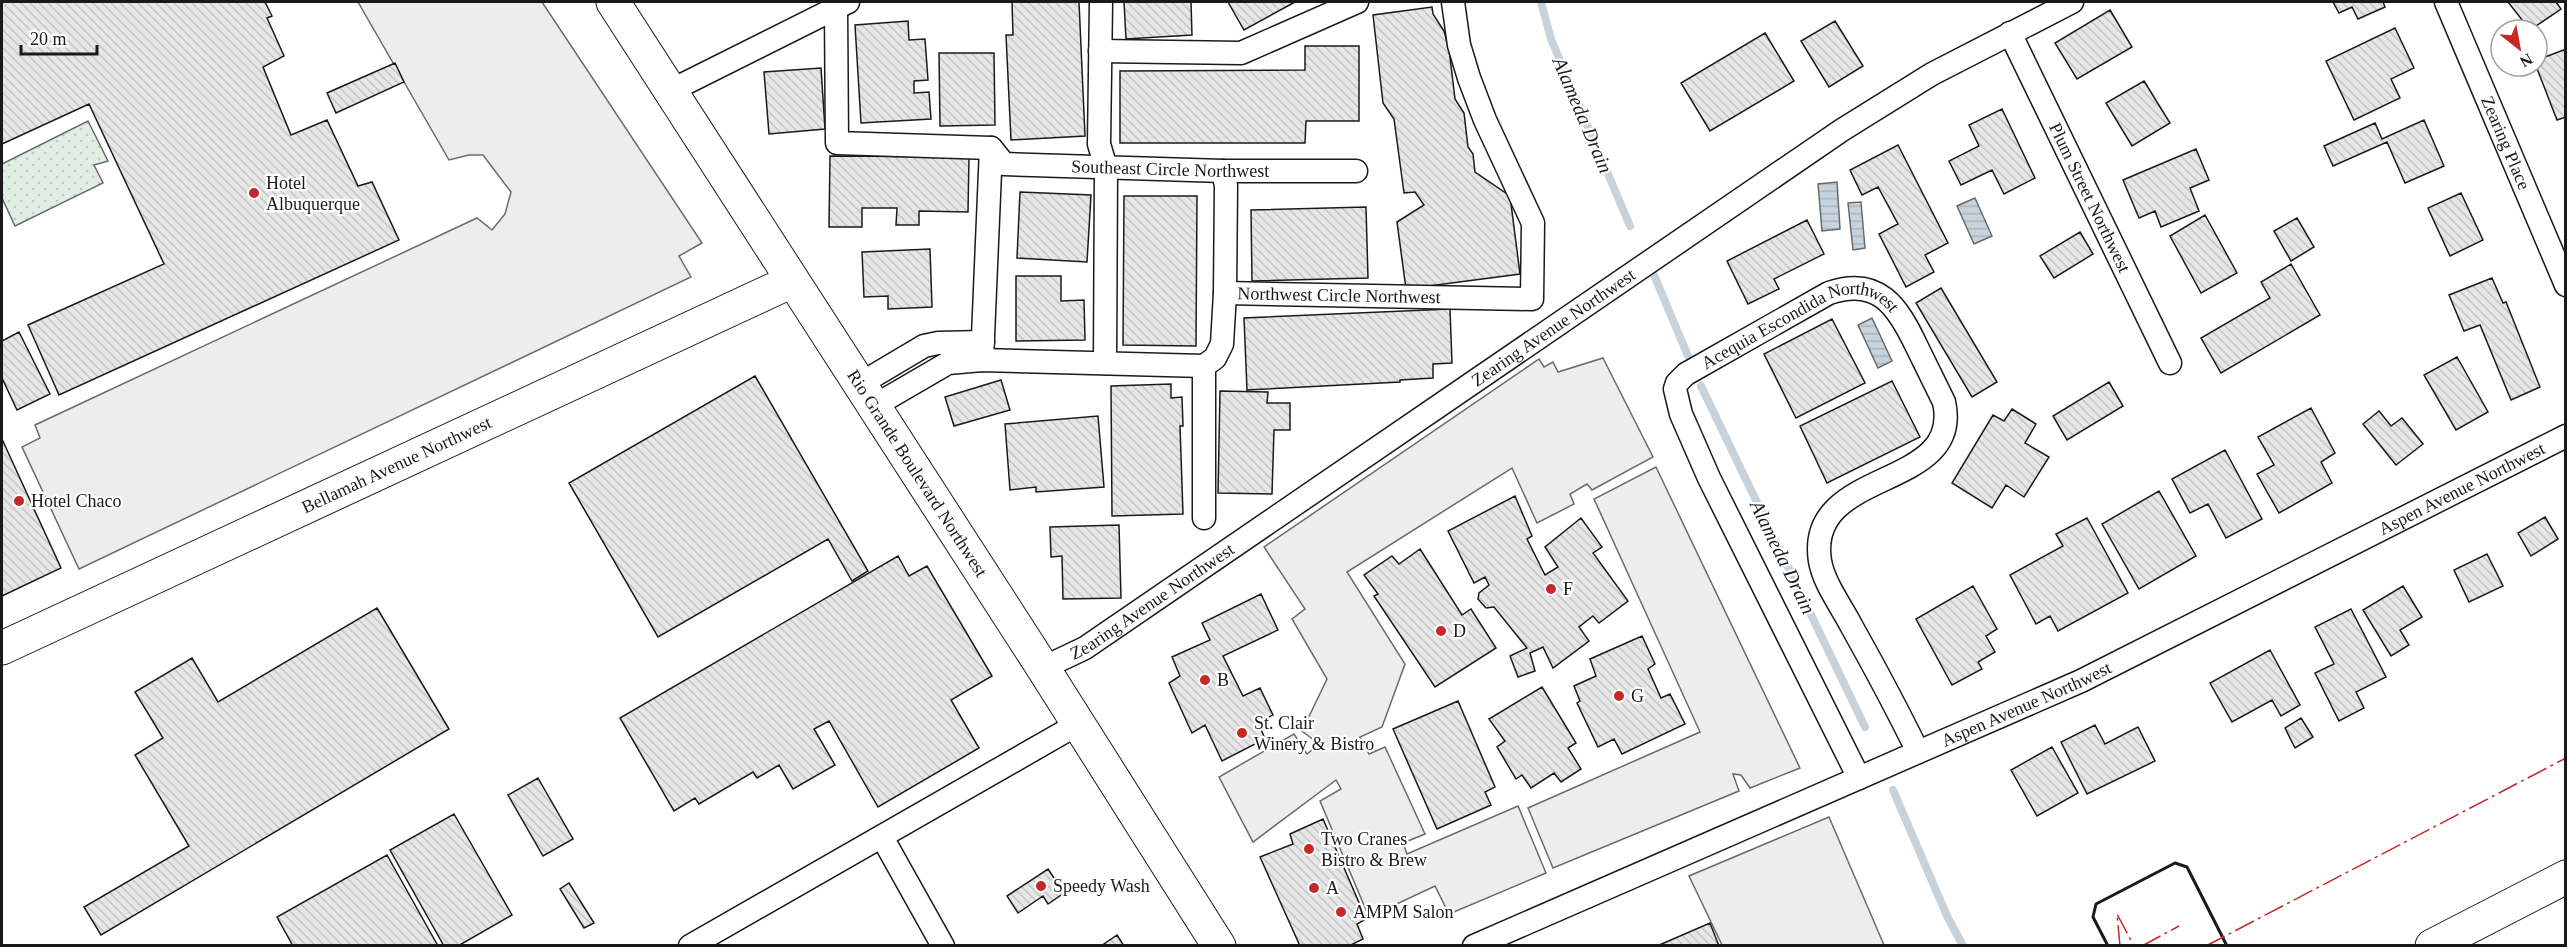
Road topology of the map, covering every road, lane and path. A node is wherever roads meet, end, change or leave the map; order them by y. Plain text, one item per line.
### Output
1 (613, 2) edge
2 (1101, 2) edge
3 (1357, 2) edge
4 (1453, 2) edge
5 (2072, 2) edge
6 (2446, 2) edge
7 (843, 5) edge
8 (2010, 33) junction
9 (1100, 51) junction
10 (670, 91) junction
11 (991, 148) junction
12 (1106, 168) junction
13 (1223, 171) junction
14 (1356, 171) dead end
15 (792, 280) junction
16 (2565, 285) edge
17 (1225, 293) junction
18 (983, 351) junction
19 (1105, 363) junction
20 (2170, 363) dead end
21 (1204, 366) junction
22 (867, 395) junction
23 (2565, 436) edge
24 (1204, 518) dead end
25 (2, 648) edge
26 (1043, 668) junction
27 (1078, 724) junction
28 (1918, 752) junction
29 (1859, 778) junction
30 (882, 837) junction
31 (2565, 877) edge
32 (690, 945) edge
33 (943, 945) edge
34 (1219, 945) edge
35 (1474, 945) edge
36 (2432, 945) edge

1 - 10 main road, Rio Grande Boulevard Northwest
2 - 9 street
3 - 9 street
4 - 17 street, Northwest Circle Northwest
5 - 8 street, Zearing Avenue Northwest
6 - 16 street, Zearing Place
7 - 10 street
7 - 11 street
8 - 20 street, Plum Street Northwest
8 - 26 street, Zearing Avenue Northwest
9 - 12 street
10 - 15 main road, Rio Grande Boulevard Northwest
11 - 12 street, Southeast Circle Northwest
11 - 18 street
12 - 13 street, Southeast Circle Northwest
12 - 19 street
13 - 14 street, Southeast Circle Northwest
13 - 17 street
15 - 22 main road, Rio Grande Boulevard Northwest
15 - 25 main road, Bellamah Avenue Northwest
17 - 21 street, Northwest Circle Northwest
18 - 19 street
18 - 22 street
19 - 21 street
21 - 24 street
22 - 26 main road, Rio Grande Boulevard Northwest
23 - 28 street, Aspen Avenue Northwest
26 - 27 main road, Rio Grande Boulevard Northwest
27 - 30 street
27 - 34 main road, Rio Grande Boulevard Northwest
28 - 29 street, Aspen Avenue Northwest
28 - 29 street, Acequia Escondida Northwest
29 - 35 street, Aspen Avenue Northwest
30 - 32 street
30 - 33 street
31 - 36 main road

